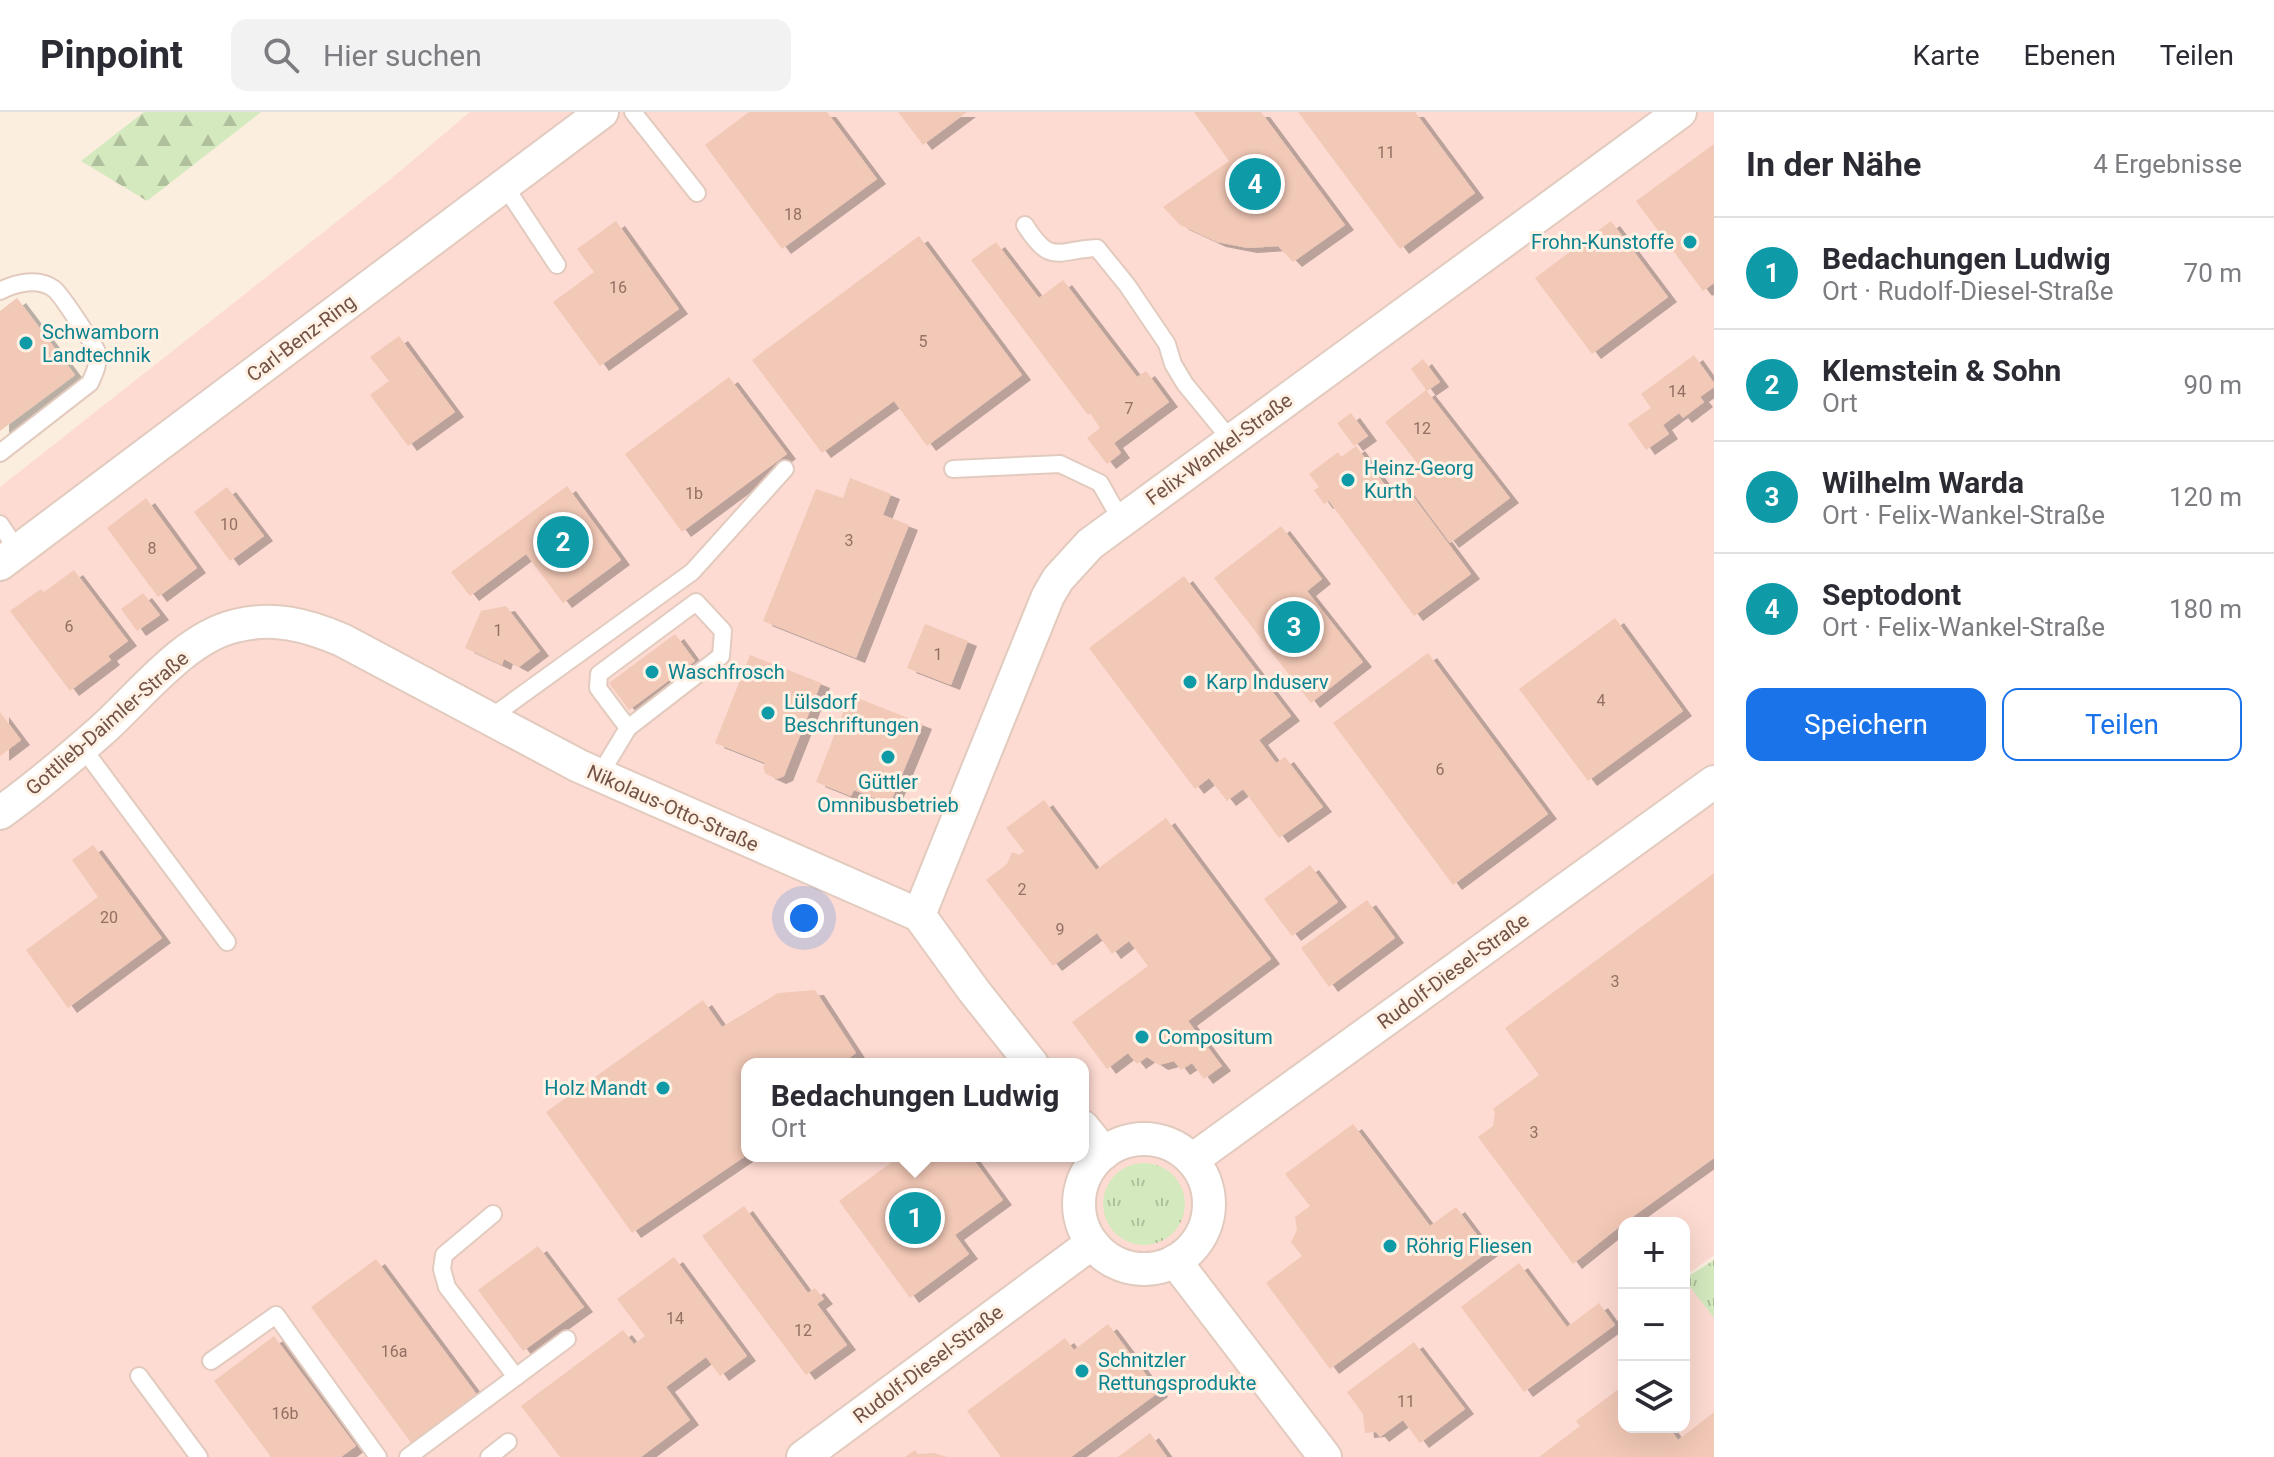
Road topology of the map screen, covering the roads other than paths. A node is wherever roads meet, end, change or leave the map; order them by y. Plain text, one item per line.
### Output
1 (602, 112) edge
2 (633, 112) edge
3 (1680, 112) edge
4 (504, 185) junction
5 (697, 193) dead end
6 (1025, 225) dead end
7 (557, 265) dead end
8 (0, 291) edge
9 (1231, 440) junction
10 (0, 453) edge
11 (785, 469) dead end
12 (953, 469) dead end
13 (1121, 520) junction
14 (0, 524) edge
15 (9, 558) edge
16 (260, 622) joint
17 (490, 718) junction
18 (628, 728) junction
19 (82, 747) junction
20 (599, 776) junction
21 (1714, 782) edge
22 (0, 813) edge
23 (919, 915) junction
24 (227, 942) dead end
25 (1027, 1058) edge
26 (1089, 1134) edge
27 (1104, 1153) junction
28 (1192, 1160) junction
29 (493, 1214) dead end
30 (1092, 1243) junction
31 (1175, 1261) junction
32 (567, 1339) dead end
33 (211, 1361) dead end
34 (139, 1376) dead end
35 (516, 1377) junction
36 (508, 1442) dead end
37 (199, 1457) edge
38 (378, 1457) edge
39 (408, 1457) edge
40 (489, 1457) edge
41 (803, 1457) edge
42 (1325, 1457) edge

1 - 4 street, Carl-Benz-Ring
2 - 5 lane
3 - 9 street, Felix-Wankel-Straße
4 - 7 lane
4 - 15 street, Carl-Benz-Ring
6 - 9 lane
8 - 10 lane
9 - 13 street, Felix-Wankel-Straße
11 - 17 lane
12 - 13 lane
13 - 23 street, Felix-Wankel-Straße
14 - 15 lane
16 - 17 street, Nikolaus-Otto-Straße
16 - 19 street, Gottlieb-Daimler-Straße
17 - 20 street, Nikolaus-Otto-Straße
18 - 18 lane
18 - 20 lane
19 - 22 street, Gottlieb-Daimler-Straße
19 - 24 lane
20 - 23 street, Nikolaus-Otto-Straße
21 - 28 street, Rudolf-Diesel-Straße
23 - 25 street
26 - 27 street
27 - 28 street
27 - 30 street
28 - 31 street
29 - 35 lane
30 - 31 street
30 - 41 street, Rudolf-Diesel-Straße
31 - 42 street
32 - 35 lane
33 - 38 lane
34 - 37 lane
35 - 39 lane
36 - 40 lane

